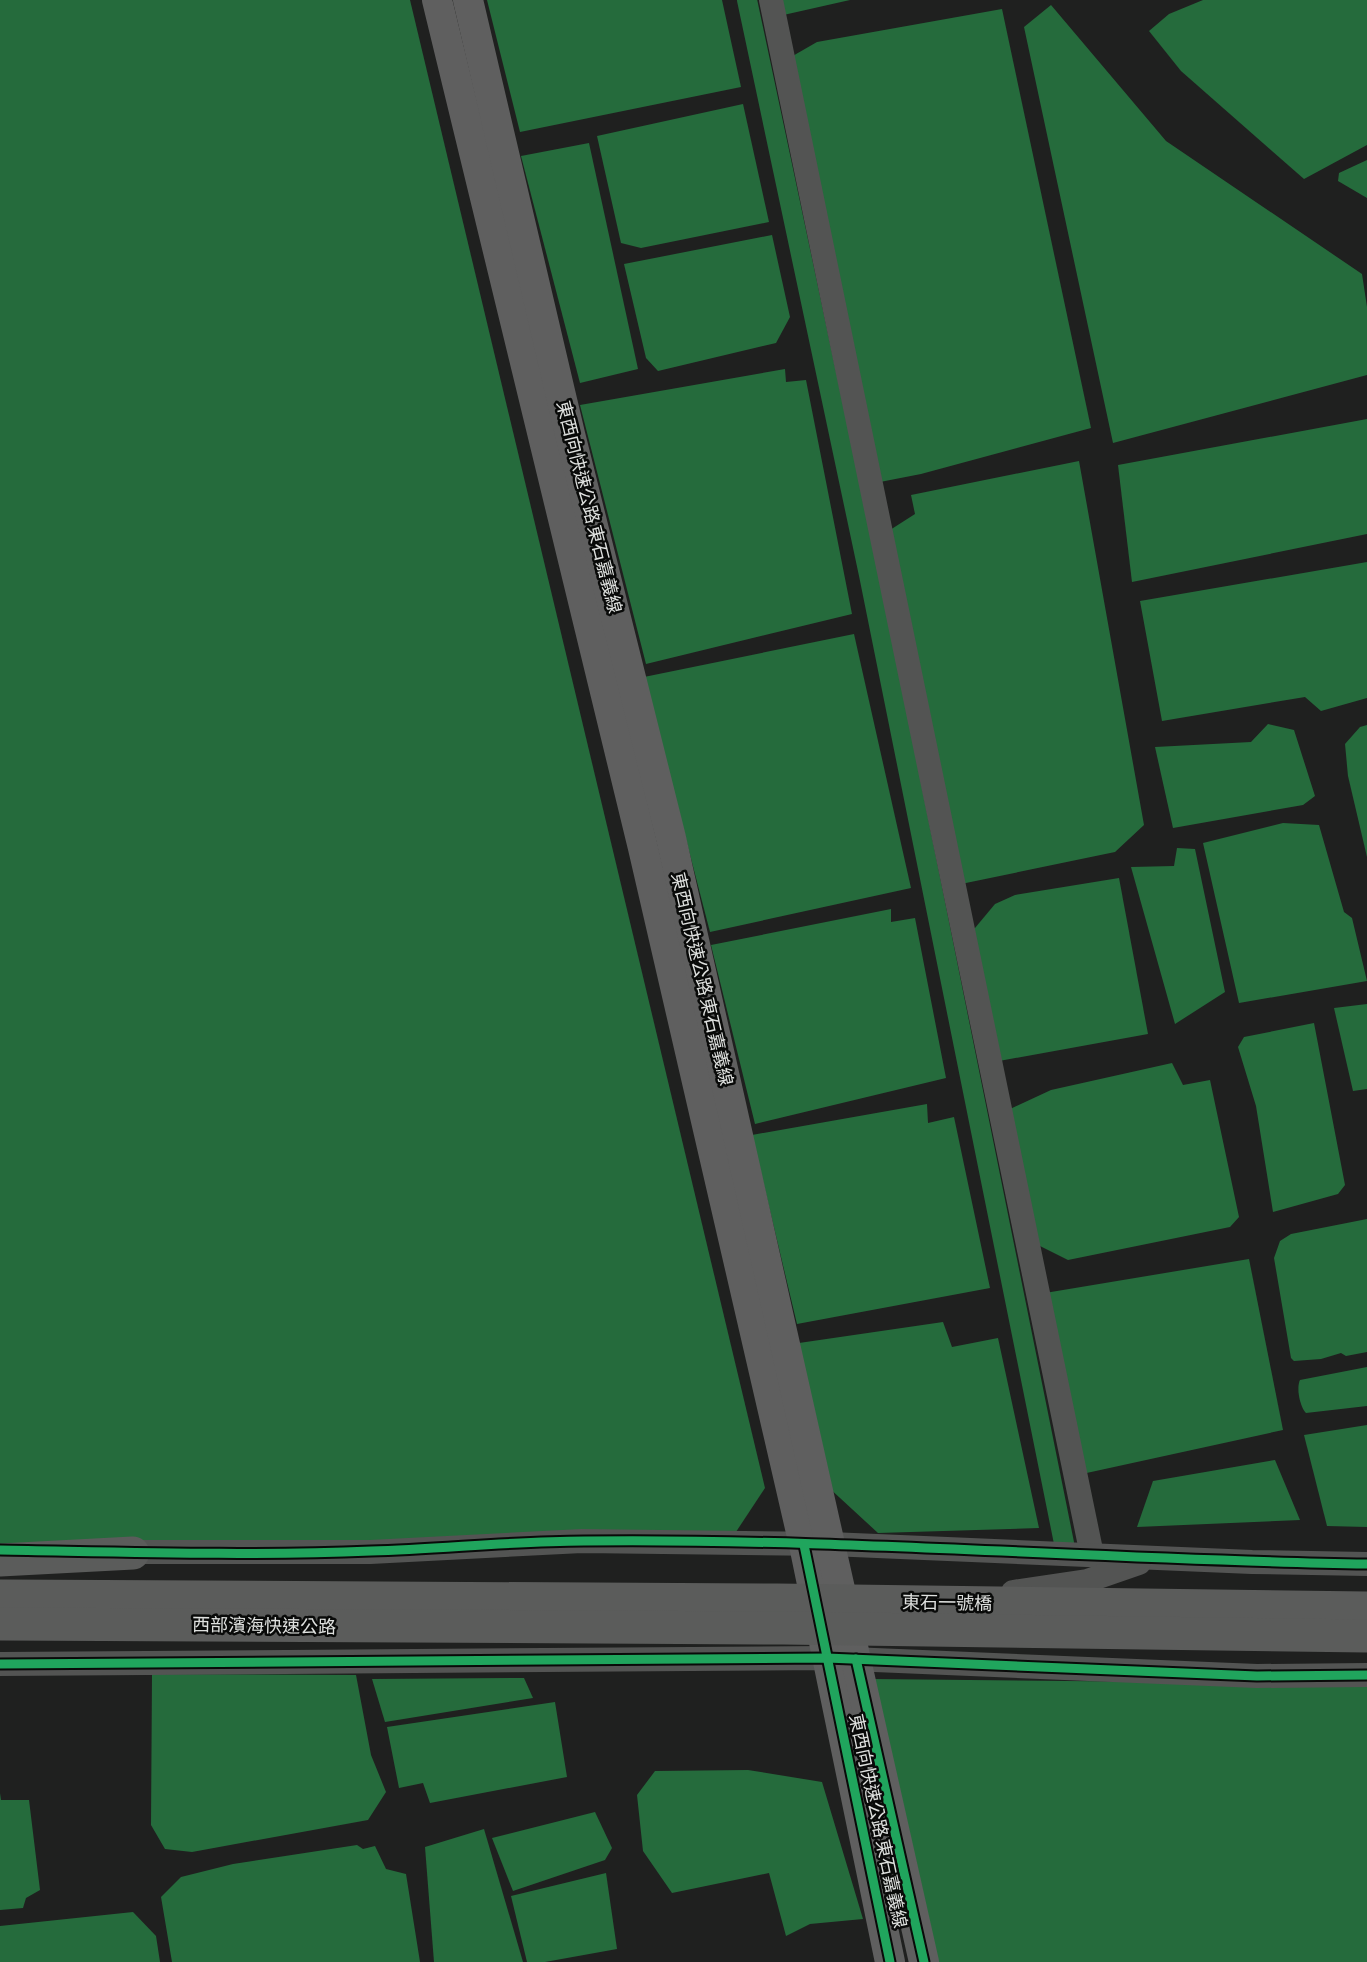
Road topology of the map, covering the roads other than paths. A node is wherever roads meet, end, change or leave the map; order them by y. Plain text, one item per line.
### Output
1 (437, 0) edge
2 (468, 0) edge
3 (771, 0) edge
4 (817, 1545) junction
5 (0, 1550) edge
6 (133, 1553) junction
7 (1092, 1555) junction
8 (1153, 1558) junction
9 (0, 1560) edge
10 (1367, 1564) edge
11 (0, 1596) edge
12 (1367, 1608) edge
13 (835, 1609) junction
14 (528, 1613) junction
15 (0, 1624) edge
16 (1367, 1636) edge
17 (826, 1658) junction
18 (856, 1659) junction
19 (542, 1662) junction
20 (0, 1664) edge
21 (1367, 1676) edge
22 (890, 1962) edge
23 (924, 1962) edge

1 - 4 main road, 東西向快速公路 東石嘉義線
2 - 4 main road, 東西向快速公路 東石嘉義線
3 - 7 street
4 - 6 street
4 - 7 street
4 - 13 main road, 東西向快速公路 東石嘉義線
5 - 6 street
6 - 9 highway
7 - 8 street
8 - 10 street
8 - 13 street
11 - 14 highway, 西部濱海快速公路
12 - 14 highway, 東石一號橋
13 - 17 main road, 東西向快速公路 東石嘉義線
13 - 18 main road, 東西向快速公路 東石嘉義線
13 - 19 street
14 - 15 highway, 西部濱海快速公路
14 - 16 highway, 東石一號橋
17 - 18 street
17 - 19 street
17 - 22 main road, 東西向快速公路 東石嘉義線
18 - 21 street
18 - 23 main road, 東西向快速公路 東石嘉義線
19 - 20 street

